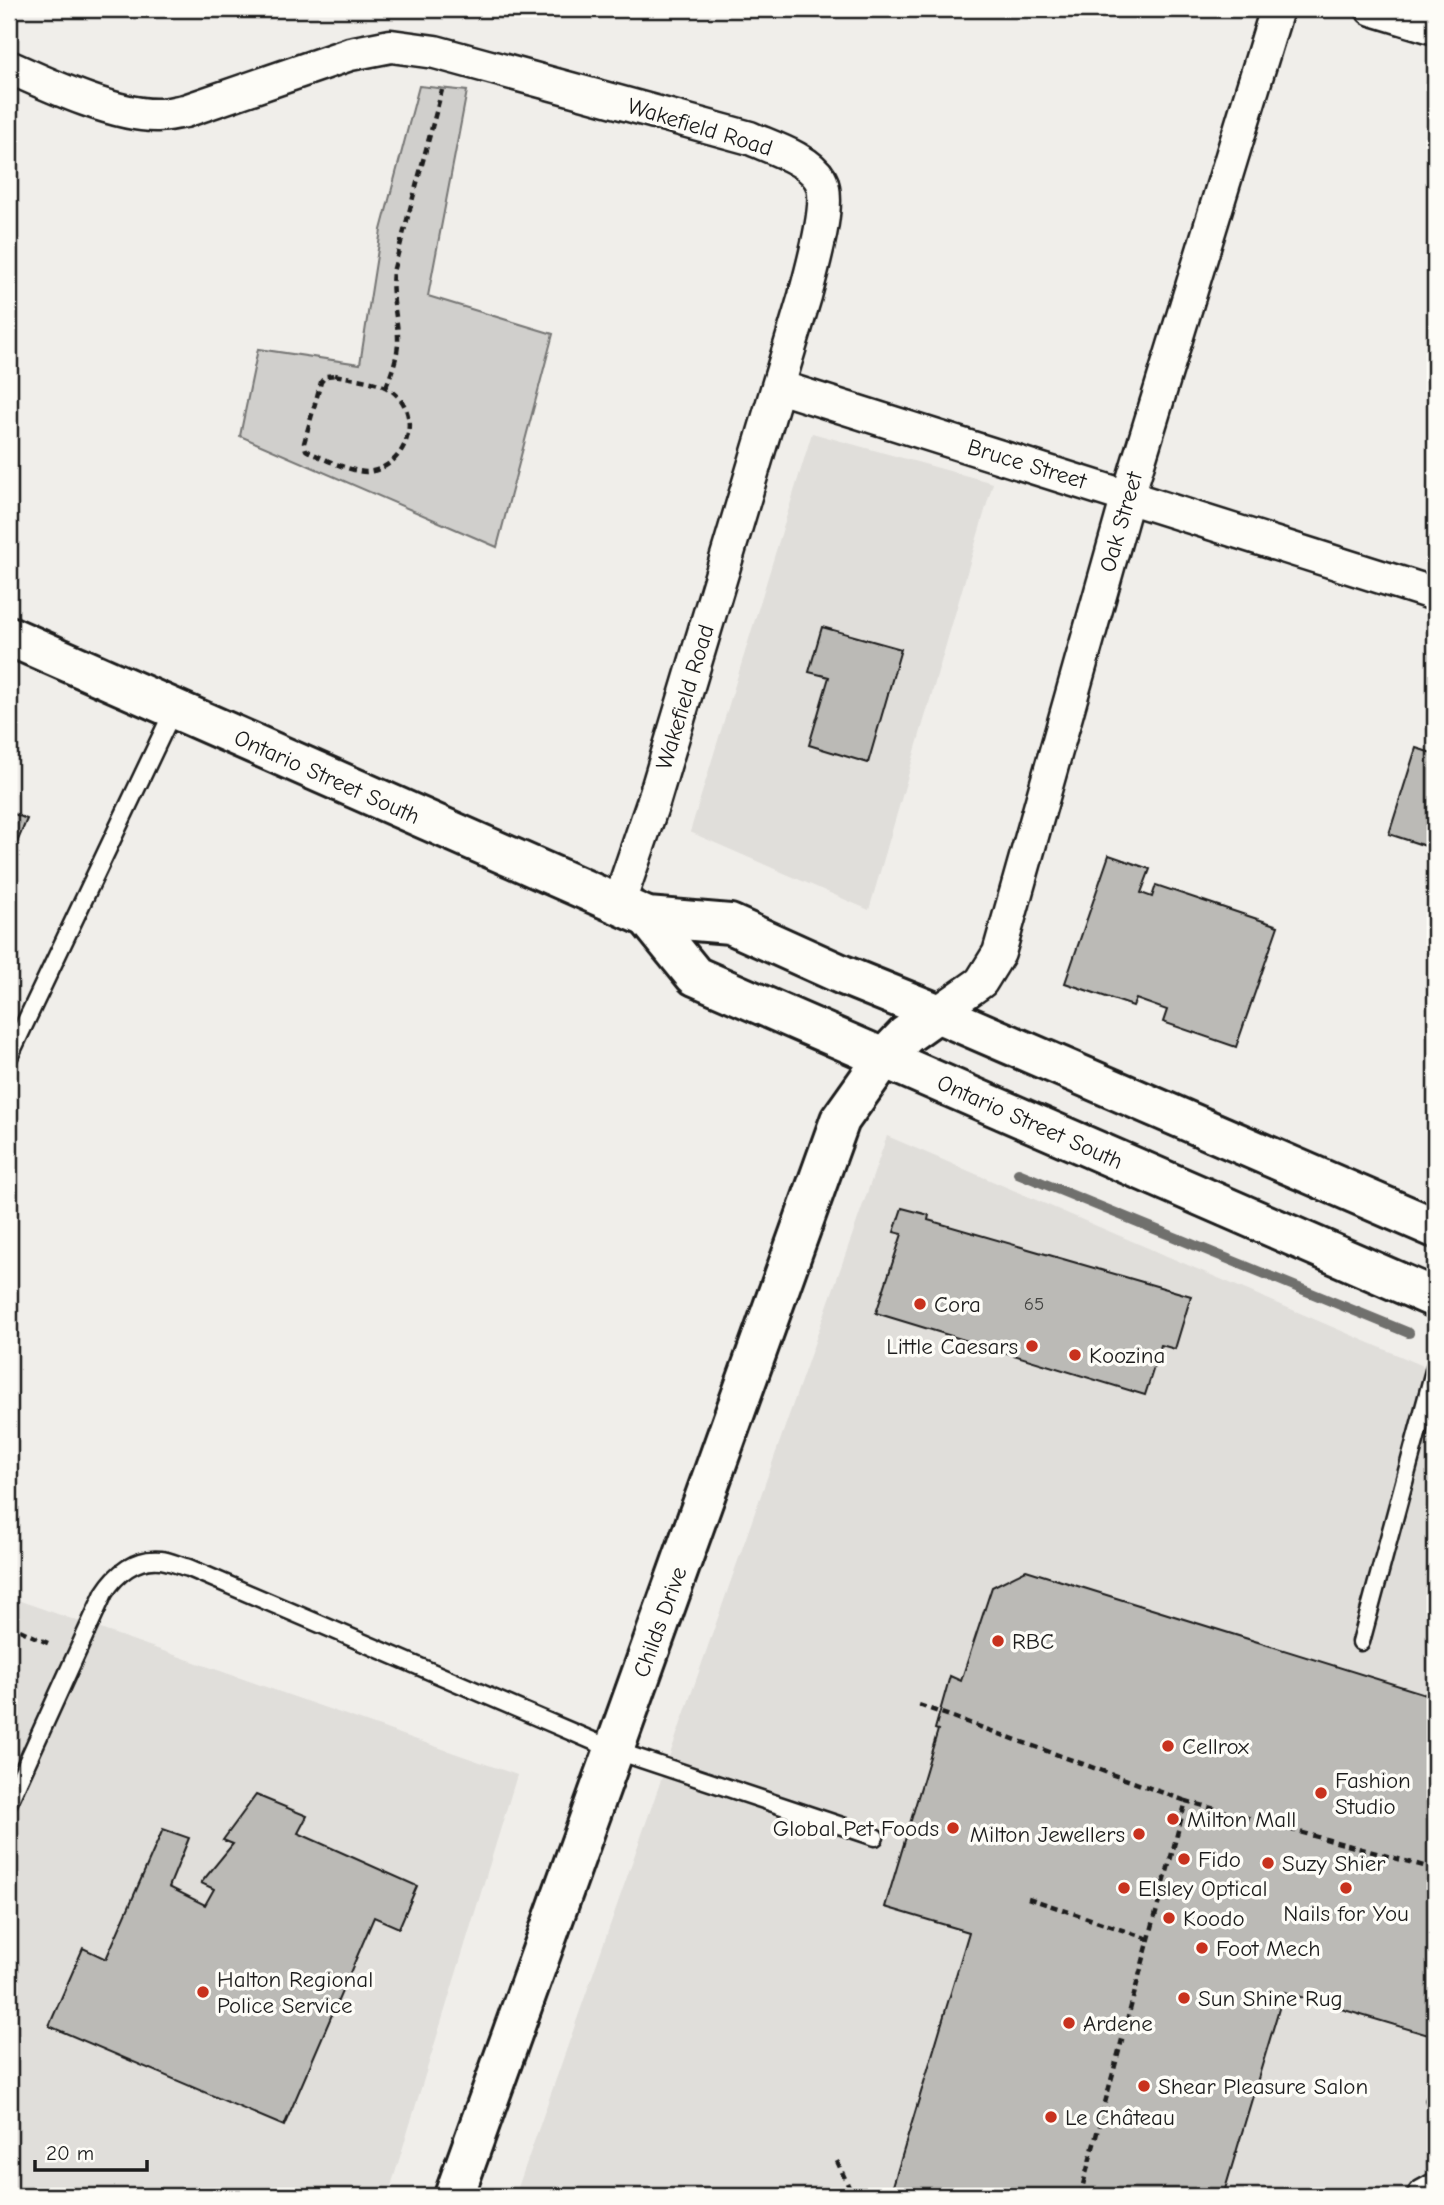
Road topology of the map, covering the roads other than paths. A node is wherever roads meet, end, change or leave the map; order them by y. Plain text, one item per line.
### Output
1 (1277, 9) edge
2 (1372, 9) edge
3 (1435, 28) edge
4 (9, 67) edge
5 (779, 387) junction
6 (1128, 496) junction
7 (1435, 594) edge
8 (9, 636) edge
9 (174, 709) junction
10 (632, 911) junction
11 (937, 1013) junction
12 (9, 1057) edge
13 (884, 1058) junction
14 (1435, 1228) edge
15 (1435, 1298) edge
16 (1435, 1367) edge
17 (1361, 1642) dead end
18 (614, 1750) junction
19 (9, 1802) edge
20 (875, 1837) dead end
21 (1435, 2190) edge
22 (454, 2196) edge
23 (1424, 2196) edge

1 - 6 street, Oak Street
2 - 3 street
4 - 5 street, Wakefield Road
5 - 6 street, Bruce Street
5 - 10 street, Wakefield Road
6 - 7 street, Bruce Street
6 - 11 street, Oak Street
8 - 9 main road, Ontario Street South
9 - 10 main road, Ontario Street South
9 - 12 lane
10 - 11 main road, Ontario Street South
10 - 13 main road, Ontario Street South
11 - 13 main road, Childs Drive
11 - 14 main road, Ontario Street South
13 - 15 main road, Ontario Street South
13 - 18 main road, Childs Drive
16 - 17 lane
18 - 19 lane
18 - 20 lane
18 - 22 main road, Childs Drive
21 - 23 street

